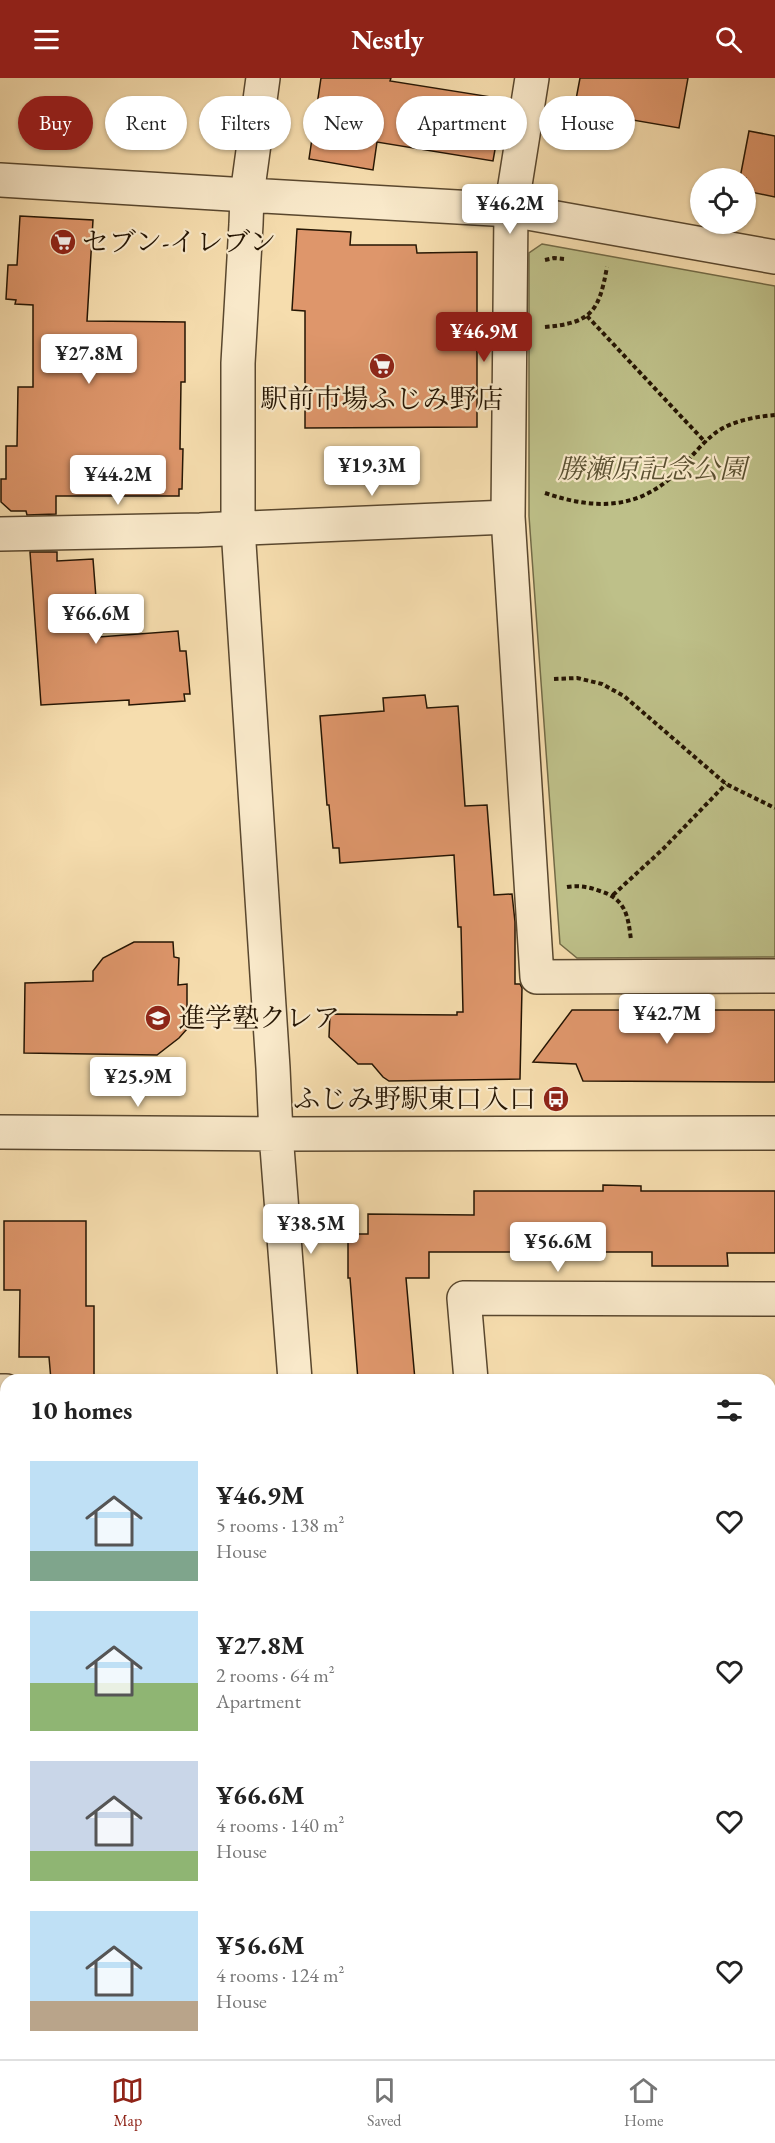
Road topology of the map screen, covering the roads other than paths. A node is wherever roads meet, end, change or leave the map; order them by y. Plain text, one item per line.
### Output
1 (263, 78) edge
2 (532, 78) edge
3 (0, 180) edge
4 (247, 195) junction
5 (512, 210) junction
6 (775, 257) edge
7 (508, 517) junction
8 (238, 528) junction
9 (0, 534) edge
10 (775, 976) edge
11 (0, 1132) edge
12 (775, 1133) edge
13 (276, 1134) junction
14 (775, 1299) edge
15 (295, 1374) edge
16 (470, 1374) edge

1 - 4 street
2 - 5 street
3 - 4 street
4 - 5 street
4 - 8 street
5 - 6 street
5 - 7 street
7 - 8 street
7 - 10 street
8 - 9 street
8 - 13 street
11 - 13 street
12 - 13 street
13 - 15 street
14 - 16 street

